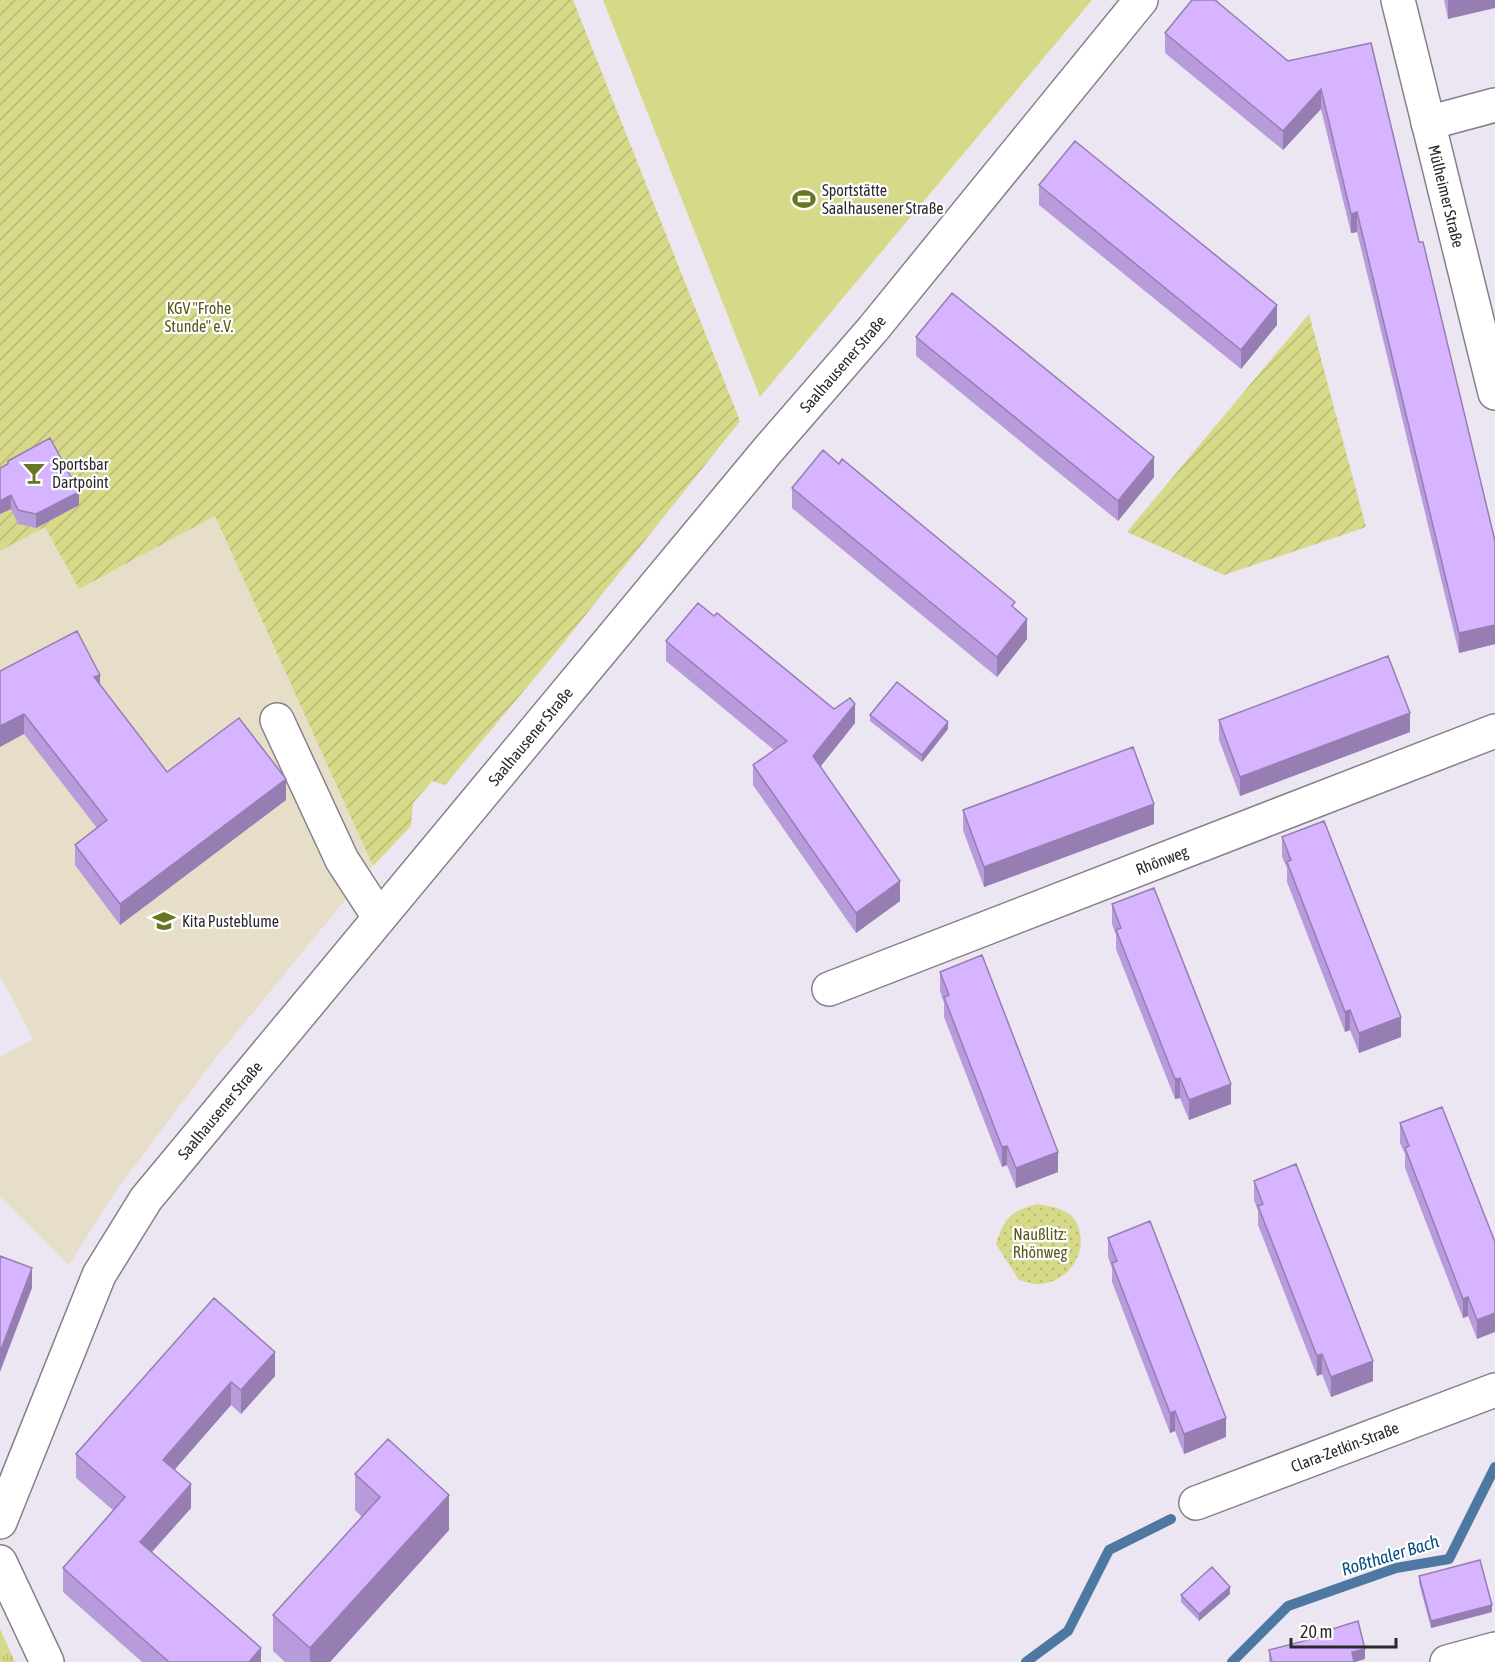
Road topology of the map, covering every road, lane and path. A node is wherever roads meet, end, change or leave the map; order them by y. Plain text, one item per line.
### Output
1 (1141, 0) edge
2 (1398, 0) edge
3 (1495, 105) edge
4 (1428, 123) junction
5 (1495, 393) edge
6 (277, 720) dead end
7 (1495, 731) edge
8 (379, 917) junction
9 (829, 989) dead end
10 (1495, 1390) edge
11 (1196, 1503) dead end
12 (0, 1522) edge
13 (0, 1562) edge
14 (1495, 1649) edge
15 (47, 1662) edge
16 (1447, 1662) edge

1 - 8 street, Saalhausener Straße
2 - 4 street, Mülheimer Straße
3 - 4 street
4 - 5 street, Mülheimer Straße
6 - 8 street
7 - 9 street, Rhönweg
8 - 12 street, Saalhausener Straße
10 - 11 street, Clara-Zetkin-Straße
13 - 15 street
14 - 16 street

